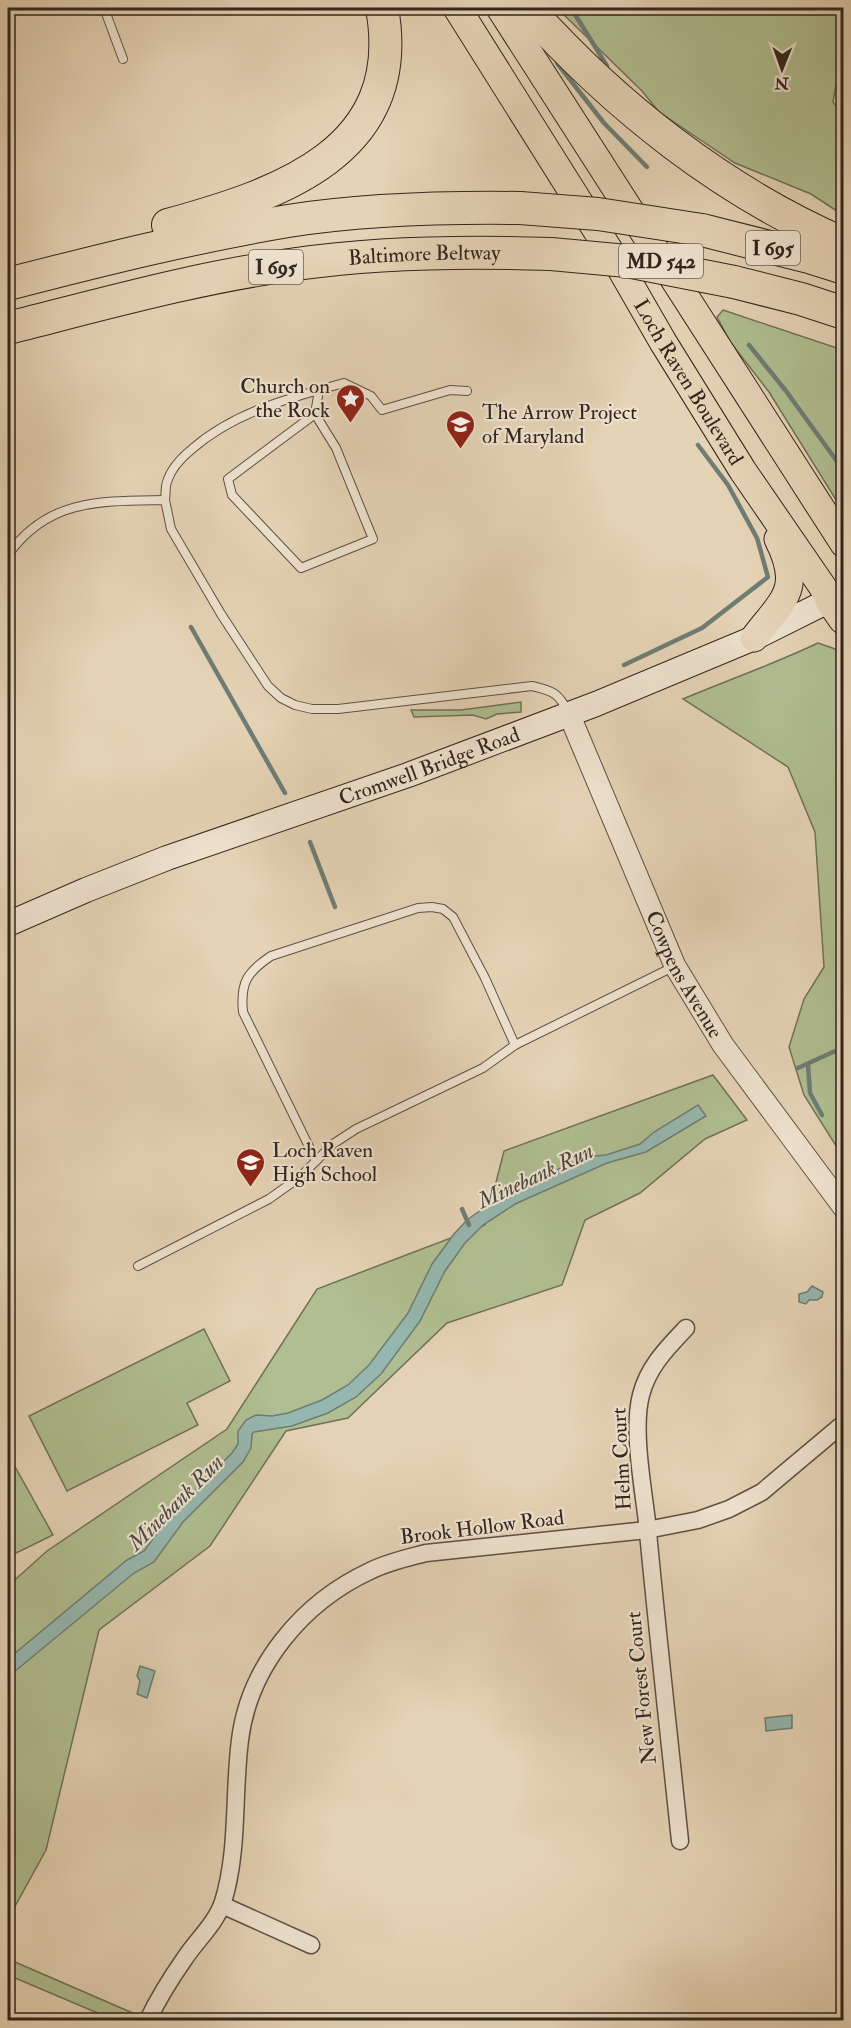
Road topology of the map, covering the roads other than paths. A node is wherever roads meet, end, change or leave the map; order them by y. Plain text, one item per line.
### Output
1 (104, 8) edge
2 (382, 8) edge
3 (457, 8) edge
4 (513, 14) edge
5 (478, 43) junction
6 (123, 59) dead end
7 (843, 244) edge
8 (843, 268) edge
9 (8, 272) edge
10 (8, 284) edge
11 (843, 313) edge
12 (8, 328) edge
13 (319, 390) junction
14 (467, 391) dead end
15 (315, 414) junction
16 (744, 471) junction
17 (165, 500) junction
18 (834, 521) edge
19 (843, 544) edge
20 (8, 555) edge
21 (839, 603) edge
22 (754, 638) junction
23 (569, 714) junction
24 (8, 924) edge
25 (675, 966) junction
26 (515, 1045) junction
27 (316, 1161) junction
28 (843, 1208) edge
29 (138, 1266) dead end
30 (686, 1328) dead end
31 (843, 1423) edge
32 (647, 1530) junction
33 (680, 1841) dead end
34 (222, 1905) junction
35 (311, 1945) dead end
36 (148, 2020) edge

1 - 6 lane
2 - 9 highway
3 - 5 main road, Loch Raven Boulevard / MD 542
4 - 5 main road
4 - 7 highway
4 - 18 main road, Loch Raven Boulevard / MD 542
5 - 16 main road, Loch Raven Boulevard / MD 542
8 - 10 highway, I 695, bridge
11 - 12 highway, Baltimore Beltway / I 695, bridge
13 - 14 lane
13 - 15 lane
13 - 17 lane
15 - 15 lane
16 - 21 main road, Loch Raven Boulevard / MD 542
16 - 22 main road
17 - 20 lane
17 - 23 lane
18 - 19 main road, Loch Raven Boulevard / MD 542
21 - 22 main road, Cromwell Bridge Road
22 - 23 main road, Cromwell Bridge Road
23 - 24 main road, Cromwell Bridge Road
23 - 25 street, Cowpens Avenue
25 - 26 lane
25 - 28 street, Cowpens Avenue
26 - 27 lane
26 - 27 lane
27 - 29 lane
30 - 32 street, Helm Court
31 - 32 street, Brook Hollow Road
32 - 33 street, New Forest Court
32 - 34 street, Brook Hollow Road
34 - 35 street
34 - 36 street, Brook Hollow Road

